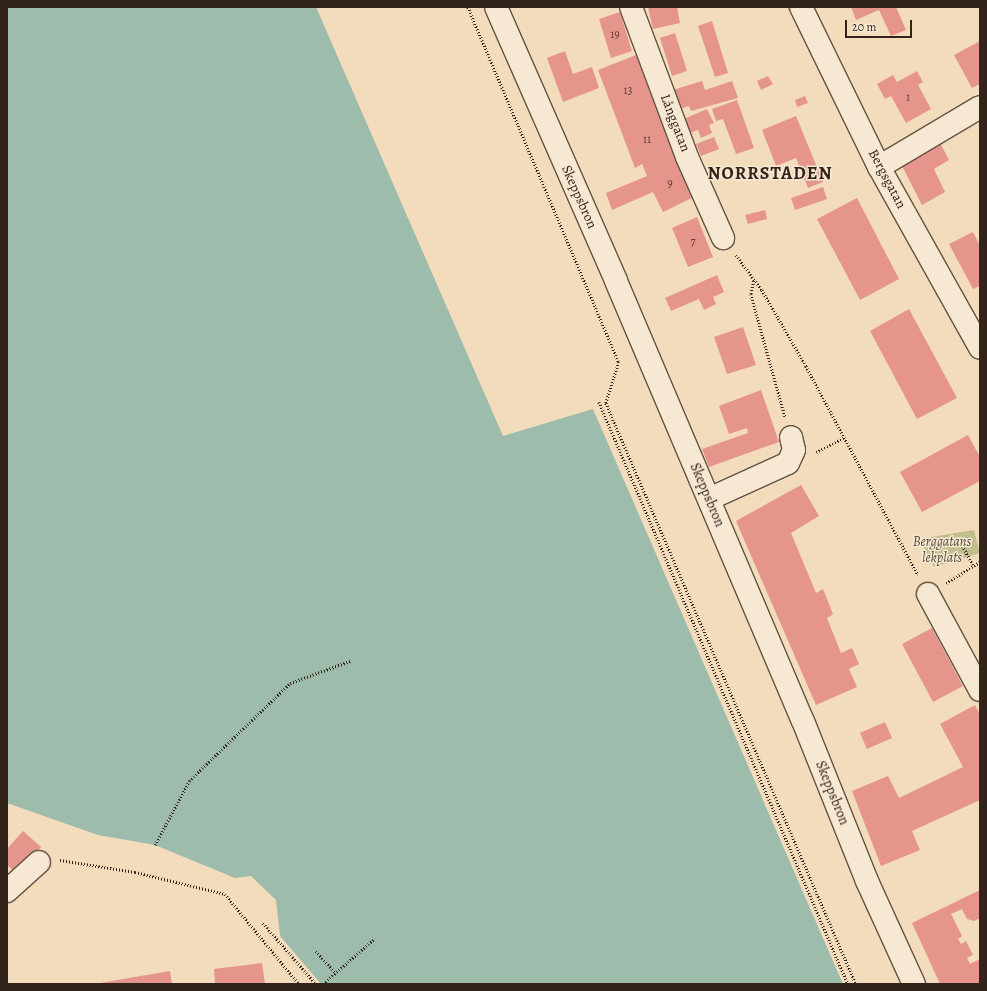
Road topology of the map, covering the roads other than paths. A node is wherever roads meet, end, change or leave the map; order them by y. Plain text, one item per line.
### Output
1 (496, 7) edge
2 (631, 7) edge
3 (801, 7) edge
4 (980, 106) edge
5 (879, 166) junction
6 (723, 238) road end
7 (980, 348) edge
8 (791, 437) road end
9 (709, 499) junction
10 (928, 594) road end
11 (980, 690) edge
12 (39, 862) road end
13 (7, 891) edge
14 (914, 984) edge

1 - 9 street, Skeppsbron
2 - 6 street, Långgatan
3 - 5 street, Bergsgatan
4 - 5 street
5 - 7 street, Bergsgatan
8 - 9 street
9 - 14 street, Skeppsbron
10 - 11 street
12 - 13 street

